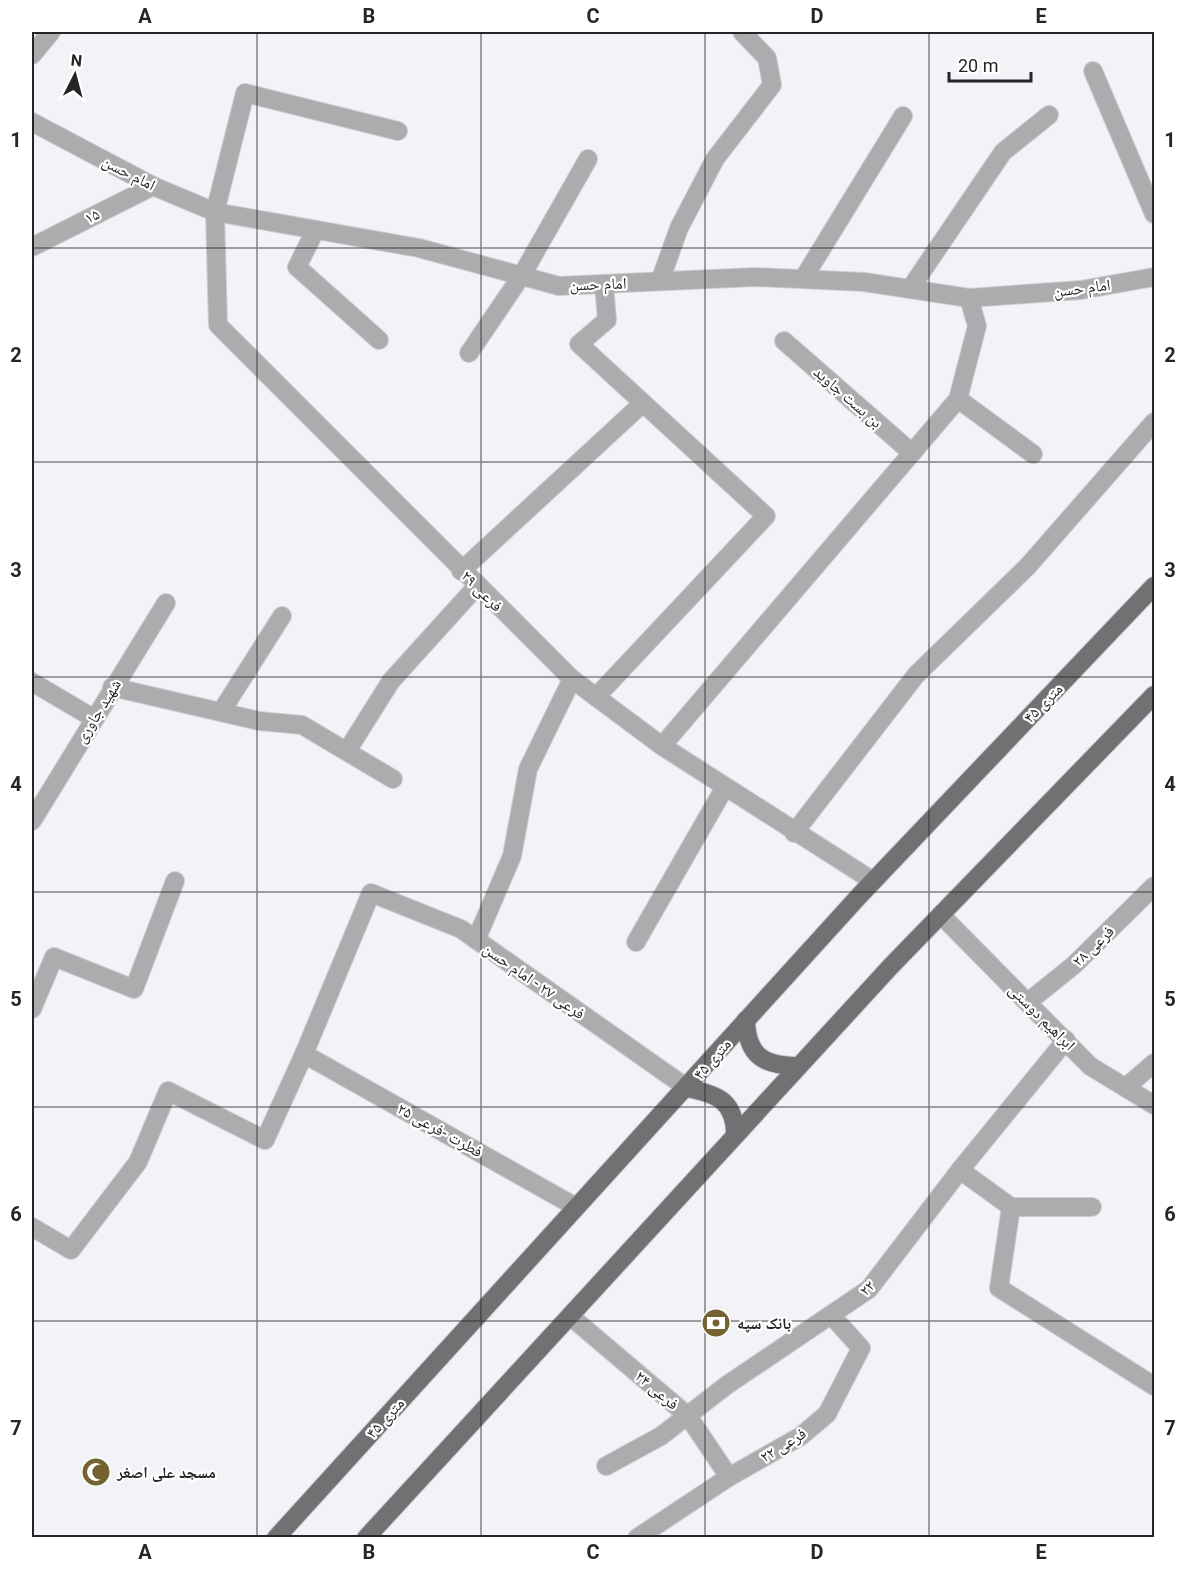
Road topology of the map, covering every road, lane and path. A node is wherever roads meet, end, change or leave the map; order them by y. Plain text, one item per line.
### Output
1 (51, 32) edge
2 (742, 32) edge
3 (32, 55) edge
4 (1093, 71) dead end
5 (1049, 115) dead end
6 (903, 116) dead end
7 (32, 122) edge
8 (398, 131) dead end
9 (588, 159) dead end
10 (153, 186) junction
11 (215, 212) junction
12 (1155, 214) edge
13 (315, 231) junction
14 (32, 247) edge
15 (522, 275) junction
16 (1155, 277) edge
17 (803, 279) junction
18 (660, 282) junction
19 (604, 284) junction
20 (910, 289) junction
21 (969, 298) junction
22 (379, 340) dead end
23 (784, 341) dead end
24 (469, 353) dead end
25 (958, 399) junction
26 (643, 403) junction
27 (1155, 422) edge
28 (912, 453) junction
29 (1032, 454) dead end
30 (461, 571) junction
31 (477, 586) junction
32 (1155, 586) edge
33 (166, 603) dead end
34 (282, 616) dead end
35 (572, 680) junction
36 (32, 682) edge
37 (112, 687) junction
38 (1155, 695) edge
39 (596, 697) junction
40 (221, 712) junction
41 (93, 718) junction
42 (662, 746) junction
43 (347, 751) junction
44 (393, 778) dead end
45 (725, 787) junction
46 (32, 821) edge
47 (794, 833) junction
48 (176, 881) dead end
49 (873, 881) junction
50 (1155, 886) edge
51 (940, 915) junction
52 (476, 940) junction
53 (636, 942) dead end
54 (1028, 1002) junction
55 (32, 1010) edge
56 (746, 1020) junction
57 (1066, 1040) junction
58 (304, 1054) junction
59 (1155, 1063) edge
60 (799, 1066) junction
61 (1126, 1087) junction
62 (687, 1088) junction
63 (1155, 1105) edge
64 (735, 1134) junction
65 (960, 1170) junction
66 (576, 1207) junction
67 (1011, 1207) junction
68 (1092, 1207) dead end
69 (32, 1227) edge
70 (831, 1315) junction
71 (570, 1316) junction
72 (1155, 1386) edge
73 (688, 1416) junction
74 (606, 1466) dead end
75 (729, 1477) junction
76 (276, 1538) edge
77 (366, 1538) edge
78 (637, 1538) edge

1 - 3 street
2 - 18 street
4 - 12 street
5 - 20 street
6 - 17 street
7 - 10 street, امام حسن
8 - 11 street, فرعی ۲۹
9 - 15 street
10 - 11 street, امام حسن
10 - 14 street, ۱۵
11 - 13 street, امام حسن
11 - 30 street, فرعی ۲۹
13 - 15 street, امام حسن
13 - 22 street
15 - 19 street, امام حسن
15 - 24 street
16 - 21 street, امام حسن
17 - 18 street, امام حسن
17 - 20 street, امام حسن
18 - 19 street, امام حسن
19 - 26 street
20 - 21 street, امام حسن
21 - 25 street
23 - 28 street, بن بست جاوید
25 - 28 street
25 - 29 street
26 - 30 street
26 - 39 street
27 - 47 street
28 - 42 street
30 - 31 street, فرعی ۲۹
31 - 35 street, فرعی ۲۹
31 - 43 street
32 - 49 main road, ۴۵ متری
33 - 37 street, شهید جاوری
34 - 40 street
35 - 39 street, فرعی ۲۹
35 - 52 street
36 - 41 street
37 - 40 street
37 - 41 street, شهید جاوری
38 - 51 main road
39 - 42 street, فرعی ۲۹
40 - 43 street
41 - 46 street, شهید جاوری
42 - 45 street, فرعی ۲۹
43 - 44 street
45 - 47 street, فرعی ۲۹
45 - 53 street
47 - 49 street, فرعی ۲۹
48 - 55 street
49 - 56 main road, ۴۵ متری
50 - 54 street, فرعی ۲۸
51 - 54 street, ابراهیم دوستی
51 - 60 main road
52 - 58 street, فرعی ۲۷ - امام حسن
52 - 62 street, فرعی ۲۷ - امام حسن
54 - 57 street, ابراهیم دوستی
56 - 60 main road
56 - 62 main road, ۴۵ متری
57 - 61 street, ابراهیم دوستی
57 - 65 street, ۲۲
58 - 66 street, فطرت -فرعی ۲۵
58 - 69 street
59 - 61 street
60 - 64 main road
61 - 63 street, ابراهیم دوستی
62 - 64 main road
62 - 66 main road, ۴۵ متری
64 - 71 main road
65 - 67 street
65 - 70 street, ۲۲
66 - 76 main road, ۴۵ متری
67 - 68 street
67 - 72 street
70 - 73 street, ۲۲
70 - 75 street, فرعی ۲۲
71 - 73 street, فرعی ۲۴
71 - 77 main road
73 - 74 street, ۲۲
73 - 75 street, فرعی ۲۴
75 - 78 street, فرعی ۲۲

